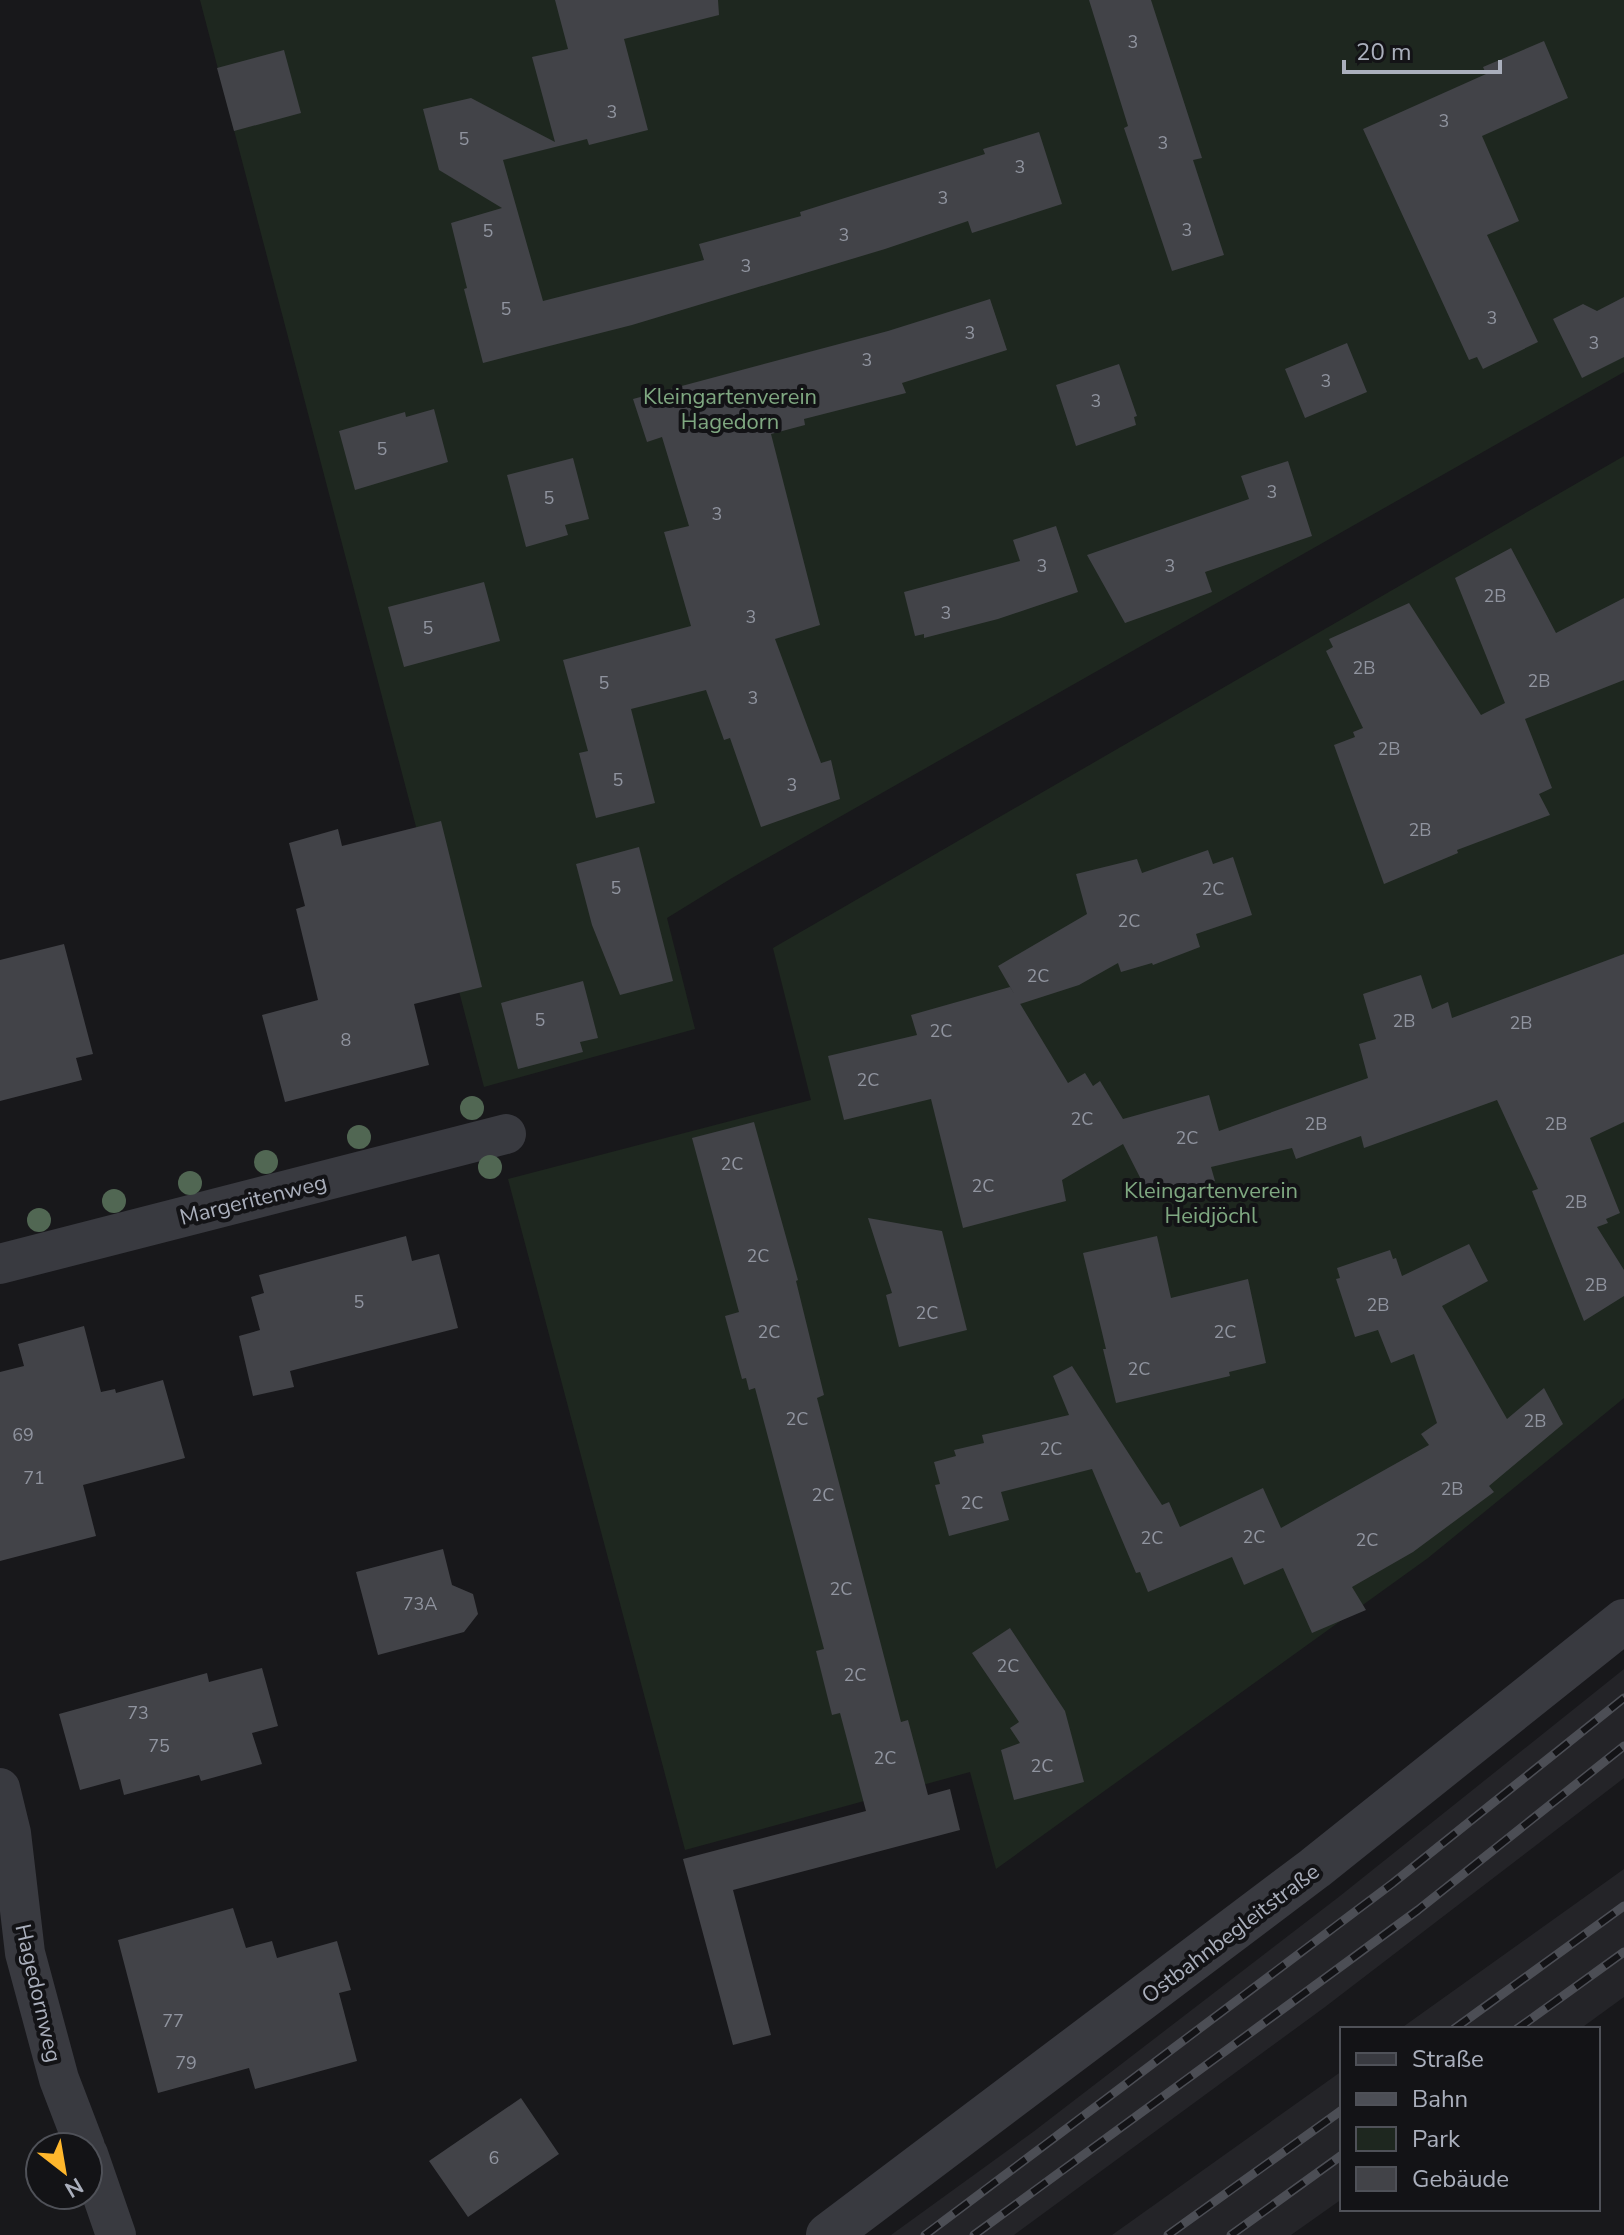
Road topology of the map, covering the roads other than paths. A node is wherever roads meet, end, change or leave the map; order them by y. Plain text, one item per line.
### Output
1 (506, 1134) dead end
2 (0, 1264) edge
3 (1624, 1621) edge
4 (0, 1788) edge
5 (79, 2131) edge
6 (104, 2200) edge
7 (116, 2235) edge
8 (828, 2235) edge

1 - 2 street, Margeritenweg
3 - 8 street, Ostbahnbegleitstraße
4 - 5 street, Hagedornweg
6 - 7 street

